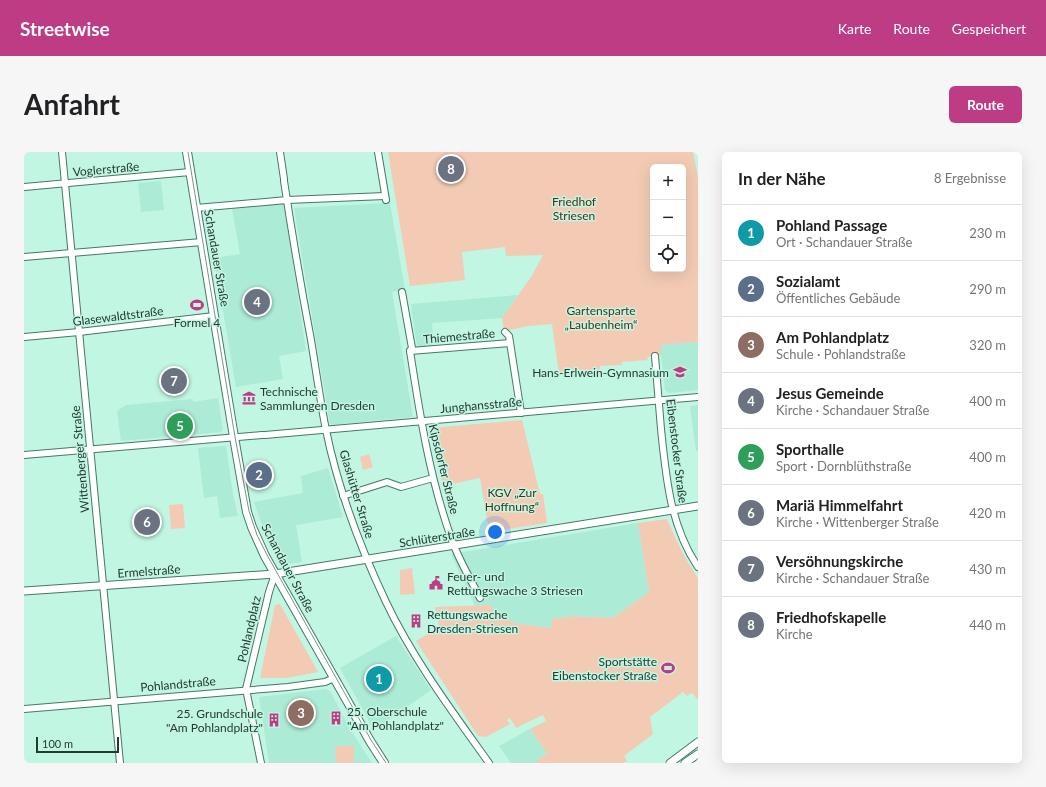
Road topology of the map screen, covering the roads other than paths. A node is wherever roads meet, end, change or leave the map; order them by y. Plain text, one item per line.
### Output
1 (62, 152) edge
2 (187, 152) edge
3 (280, 152) edge
4 (378, 152) edge
5 (190, 172) junction
6 (65, 184) junction
7 (24, 187) edge
8 (287, 200) junction
9 (196, 208) junction
10 (202, 242) junction
11 (72, 253) junction
12 (24, 257) edge
13 (402, 292) dead end
14 (214, 316) junction
15 (79, 332) junction
16 (505, 332) dead end
17 (24, 336) edge
18 (510, 343) junction
19 (410, 351) junction
20 (655, 356) dead end
21 (698, 397) edge
22 (659, 400) junction
23 (521, 413) junction
24 (421, 421) junction
25 (326, 430) junction
26 (234, 437) junction
27 (90, 450) junction
28 (24, 455) edge
29 (433, 478) junction
30 (343, 496) junction
31 (698, 506) edge
32 (673, 510) junction
33 (454, 545) junction
34 (366, 559) junction
35 (698, 567) edge
36 (275, 574) junction
37 (103, 585) junction
38 (24, 591) edge
39 (480, 598) dead end
40 (334, 678) junction
41 (246, 689) junction
42 (114, 700) junction
43 (24, 709) edge
44 (698, 742) edge
45 (698, 754) edge
46 (120, 763) edge
47 (261, 763) edge
48 (384, 763) edge
49 (489, 763) edge
50 (670, 763) edge
51 (685, 763) edge

1 - 6 street, Wittenberger Straße
2 - 5 main road, Schandauer Straße
3 - 8 street, Glashütter Straße
4 - 8 street
5 - 6 street, Voglerstraße
5 - 9 main road, Schandauer Straße
6 - 7 street, Voglerstraße
6 - 11 street, Wittenberger Straße
8 - 9 street
8 - 25 street, Glashütter Straße
9 - 10 main road, Schandauer Straße
10 - 11 street
10 - 14 main road, Schandauer Straße
11 - 12 street
11 - 15 street, Wittenberger Straße
13 - 19 street, Kipsdorfer Straße
14 - 15 street, Glasewaldtstraße
14 - 26 main road, Schandauer Straße
15 - 17 street, Glasewaldtstraße
15 - 27 street, Wittenberger Straße
16 - 18 street
18 - 19 street, Thiemestraße
18 - 23 street
19 - 24 street, Kipsdorfer Straße
20 - 22 street, Eibenstocker Straße
21 - 22 street, Junghansstraße
22 - 23 street, Junghansstraße
22 - 32 street, Eibenstocker Straße
23 - 24 street, Junghansstraße
24 - 25 street, Junghansstraße
24 - 29 street, Kipsdorfer Straße
25 - 26 street, Junghansstraße
25 - 30 street, Glashütter Straße
26 - 27 street, Junghansstraße
26 - 36 main road, Schandauer Straße
27 - 28 street, Junghansstraße
27 - 37 street, Wittenberger Straße
29 - 30 street
29 - 33 street, Kipsdorfer Straße
30 - 34 street, Glashütter Straße
31 - 32 street, Schlüterstraße
32 - 33 street, Schlüterstraße
32 - 35 street, Eibenstocker Straße
33 - 34 street, Schlüterstraße
33 - 39 street, Kipsdorfer Straße
34 - 36 street, Schlüterstraße
34 - 49 street, Glashütter Straße
36 - 37 street, Ermelstraße
36 - 40 main road, Schandauer Straße
36 - 41 street, Pohlandplatz
37 - 38 street, Ermelstraße
37 - 42 street, Wittenberger Straße
40 - 41 street, Pohlandstraße
40 - 48 main road, Schandauer Straße
41 - 42 street, Pohlandstraße
41 - 47 street
42 - 43 street, Pohlandstraße
42 - 46 street, Wittenberger Straße
44 - 50 street
45 - 51 street

